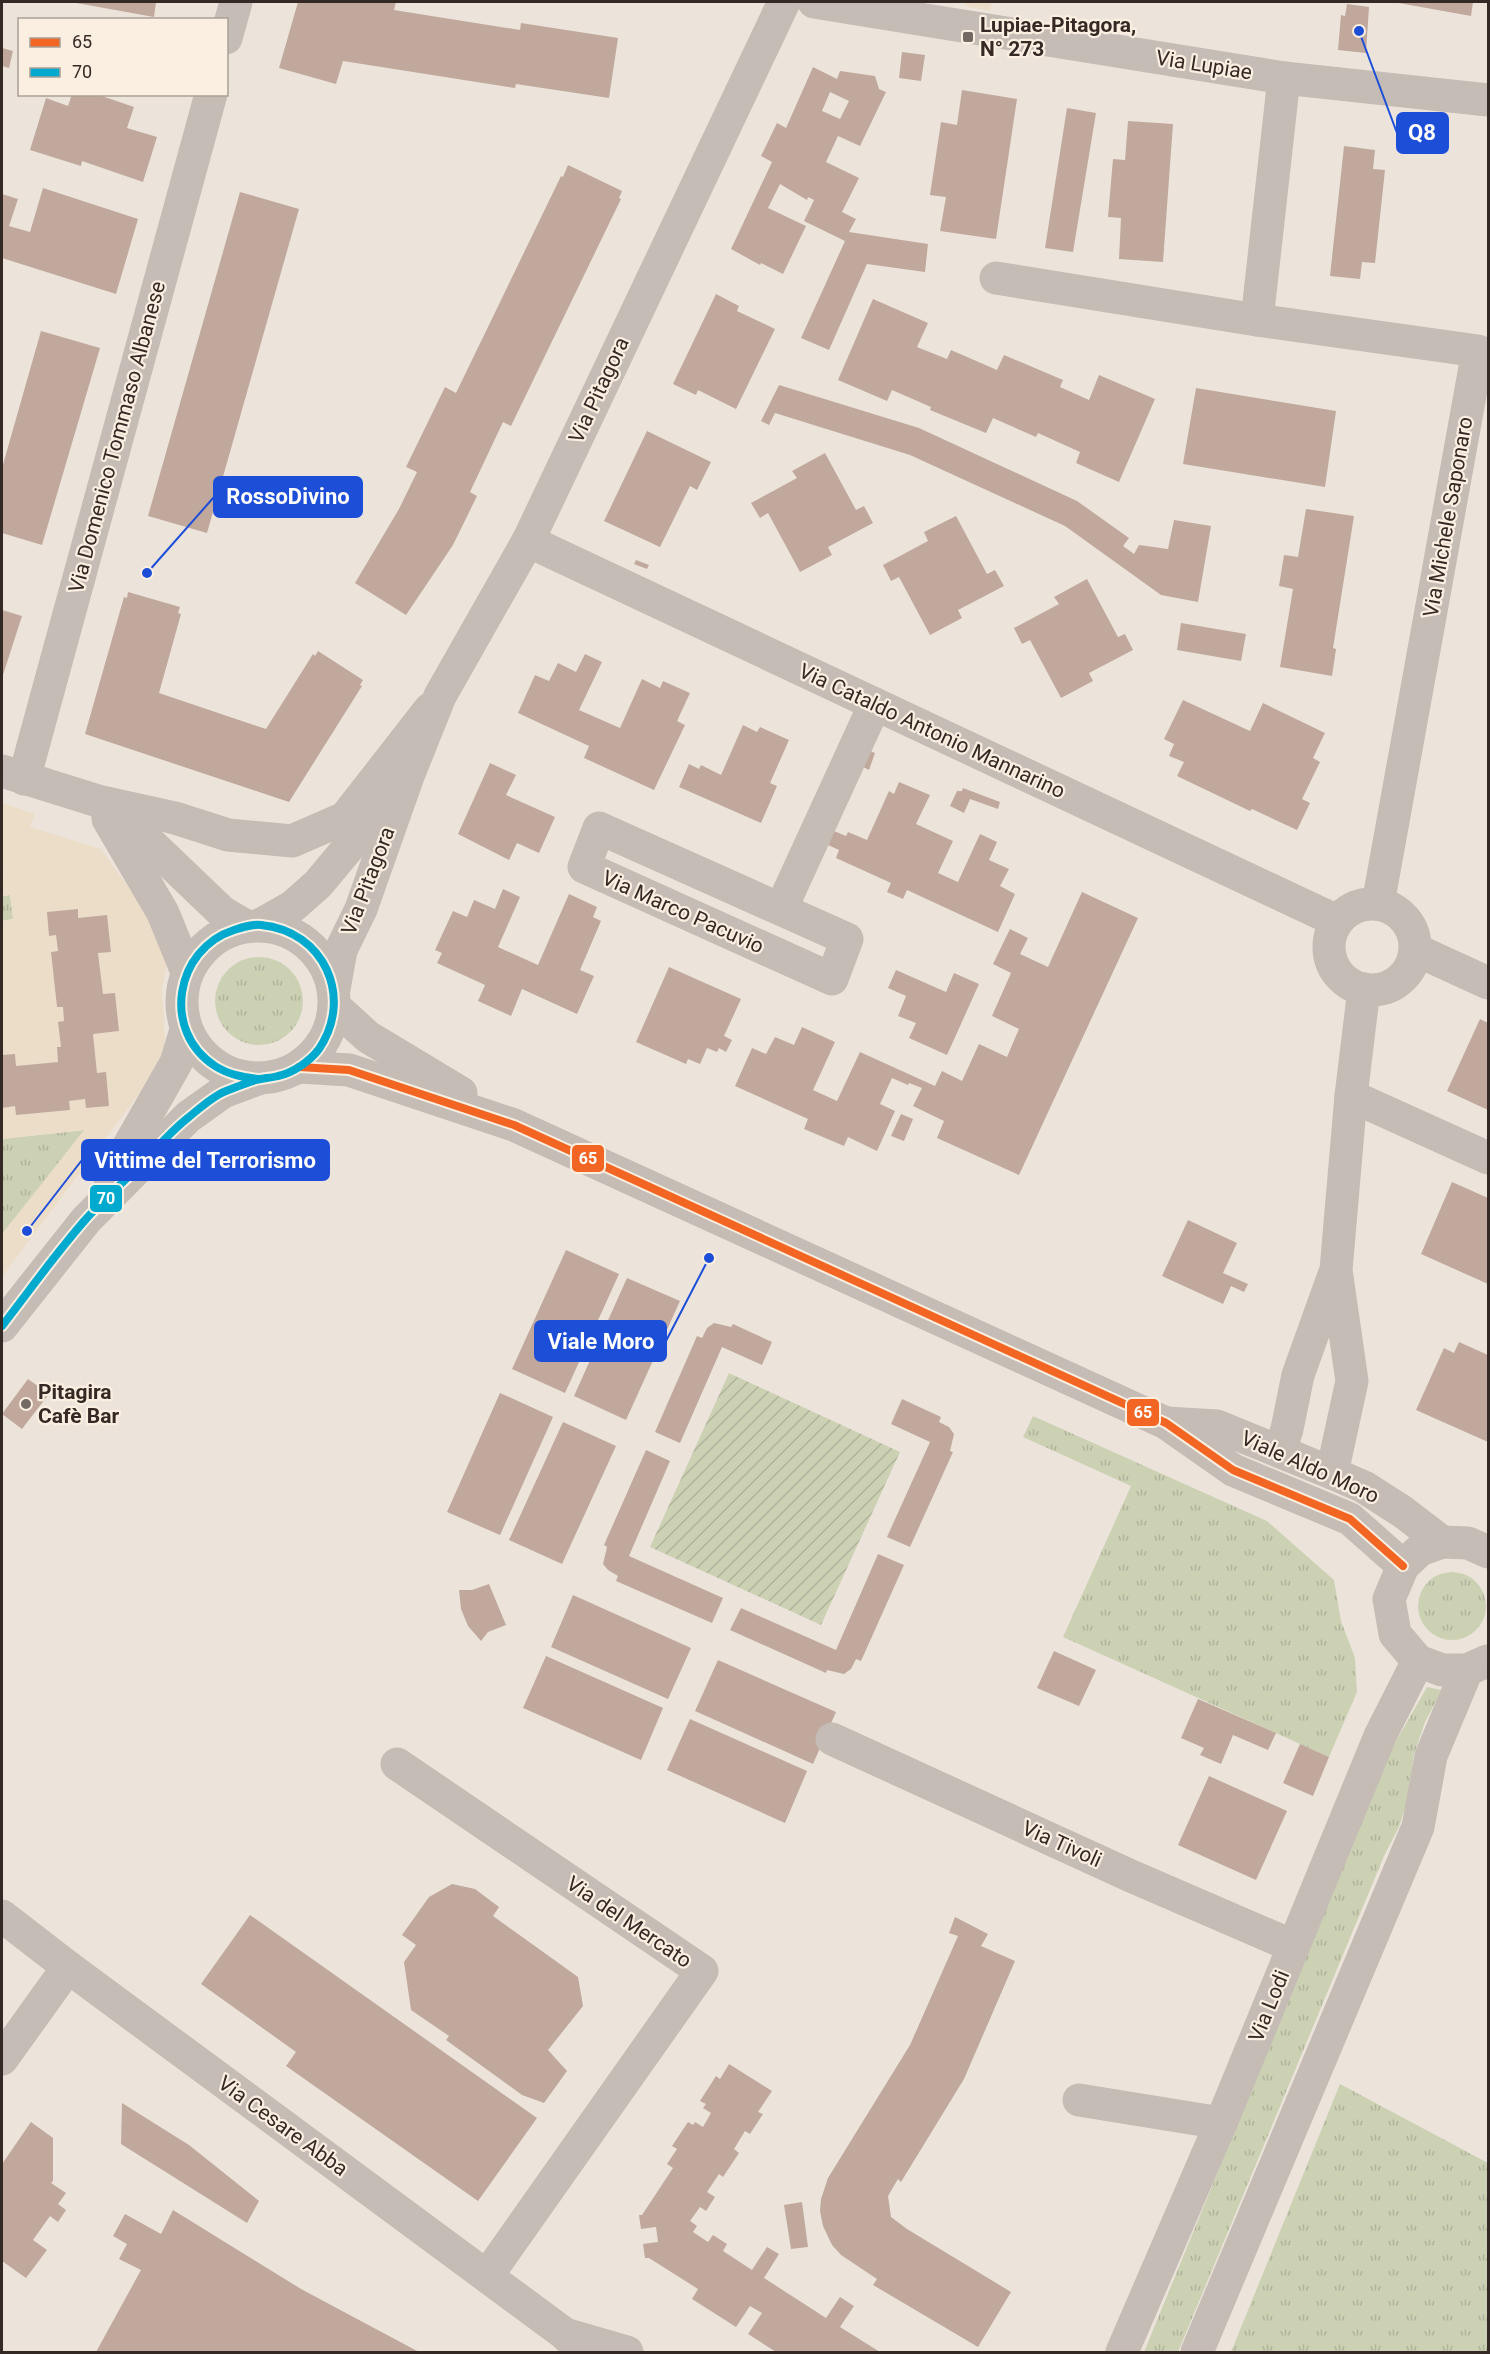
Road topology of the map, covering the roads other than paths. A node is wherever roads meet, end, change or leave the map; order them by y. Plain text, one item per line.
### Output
1 (236, 2) edge
2 (784, 2) edge
3 (814, 2) edge
4 (228, 31) edge
5 (1284, 78) junction
6 (210, 96) edge
7 (1488, 100) edge
8 (996, 279) dead end
9 (1257, 320) junction
10 (528, 541) junction
11 (440, 696) junction
12 (874, 704) junction
13 (13, 775) edge
14 (408, 776) junction
15 (98, 801) junction
16 (1378, 904) junction
17 (781, 909) junction
18 (1337, 921) junction
19 (253, 925) junction
20 (1416, 950) junction
21 (187, 972) junction
22 (1488, 983) edge
23 (1364, 989) junction
24 (334, 998) junction
25 (186, 1030) junction
26 (299, 1067) junction
27 (258, 1079) junction
28 (1351, 1096) junction
29 (514, 1125) junction
30 (1488, 1158) edge
31 (86, 1220) junction
32 (1336, 1270) junction
33 (2, 1326) edge
34 (1166, 1423) junction
35 (1280, 1451) junction
36 (1332, 1473) junction
37 (1442, 1542) junction
38 (1488, 1552) edge
39 (1402, 1566) junction
40 (1418, 1661) junction
41 (1478, 1665) edge
42 (832, 1739) dead end
43 (398, 1764) dead end
44 (2, 1916) edge
45 (1293, 1946) junction
46 (68, 1967) junction
47 (2, 2059) edge
48 (1079, 2100) dead end
49 (1221, 2123) junction
50 (487, 2276) junction
51 (574, 2343) edge
52 (627, 2352) edge
53 (1122, 2352) edge
54 (1197, 2352) edge

1 - 4 street
2 - 10 street, Via Pitagora
3 - 5 street, Via Lupiae
5 - 7 street, Via Lupiae
5 - 9 street
6 - 13 street, Via Domenico Tommaso Albanese
8 - 9 street, Via Michele Saponaro
9 - 16 street, Via Michele Saponaro
10 - 11 street, Via Pitagora
10 - 12 street, Via Cataldo Antonio Mannarino
11 - 14 street, Via Pitagora
11 - 15 street
12 - 17 street, Via Marco Pacuvio
12 - 18 street, Via Cataldo Antonio Mannarino
13 - 15 street
14 - 19 street, Via Pitagora
14 - 24 street, Via Pitagora
15 - 19 street
15 - 21 street
16 - 18 street
16 - 20 street
17 - 17 street, Via Marco Pacuvio
18 - 23 street
19 - 21 street, Via Pitagora
19 - 24 street, Via Pitagora
20 - 22 street
20 - 23 street
21 - 25 street, Via Pitagora
23 - 28 street
24 - 26 street, Via Pitagora
24 - 29 street, Viale Aldo Moro
25 - 27 street, Via Pitagora
25 - 31 street, Via Pitagora
26 - 27 street, Via Pitagora
26 - 29 street, Viale Aldo Moro
27 - 31 street, Via Pitagora
28 - 30 street
28 - 32 street
29 - 34 street, Viale Aldo Moro
31 - 33 street, Via Pitagora
32 - 35 street
32 - 36 street
34 - 35 street, Viale Aldo Moro
34 - 39 street, Viale Aldo Moro
35 - 36 street, Viale Aldo Moro
36 - 37 street, Viale Aldo Moro
37 - 38 street
37 - 39 street
39 - 40 street
40 - 41 street
40 - 45 street, Via Lodi
41 - 54 street
42 - 45 street, Via Tivoli
43 - 50 street, Via del Mercato
44 - 46 street, Via Cesare Abba
45 - 49 street, Via Lodi
46 - 47 street
46 - 50 street, Via Cesare Abba
48 - 49 street
49 - 53 street, Via Lodi
50 - 51 street, Via Cesare Abba
51 - 52 street, Via Cesare Abba

